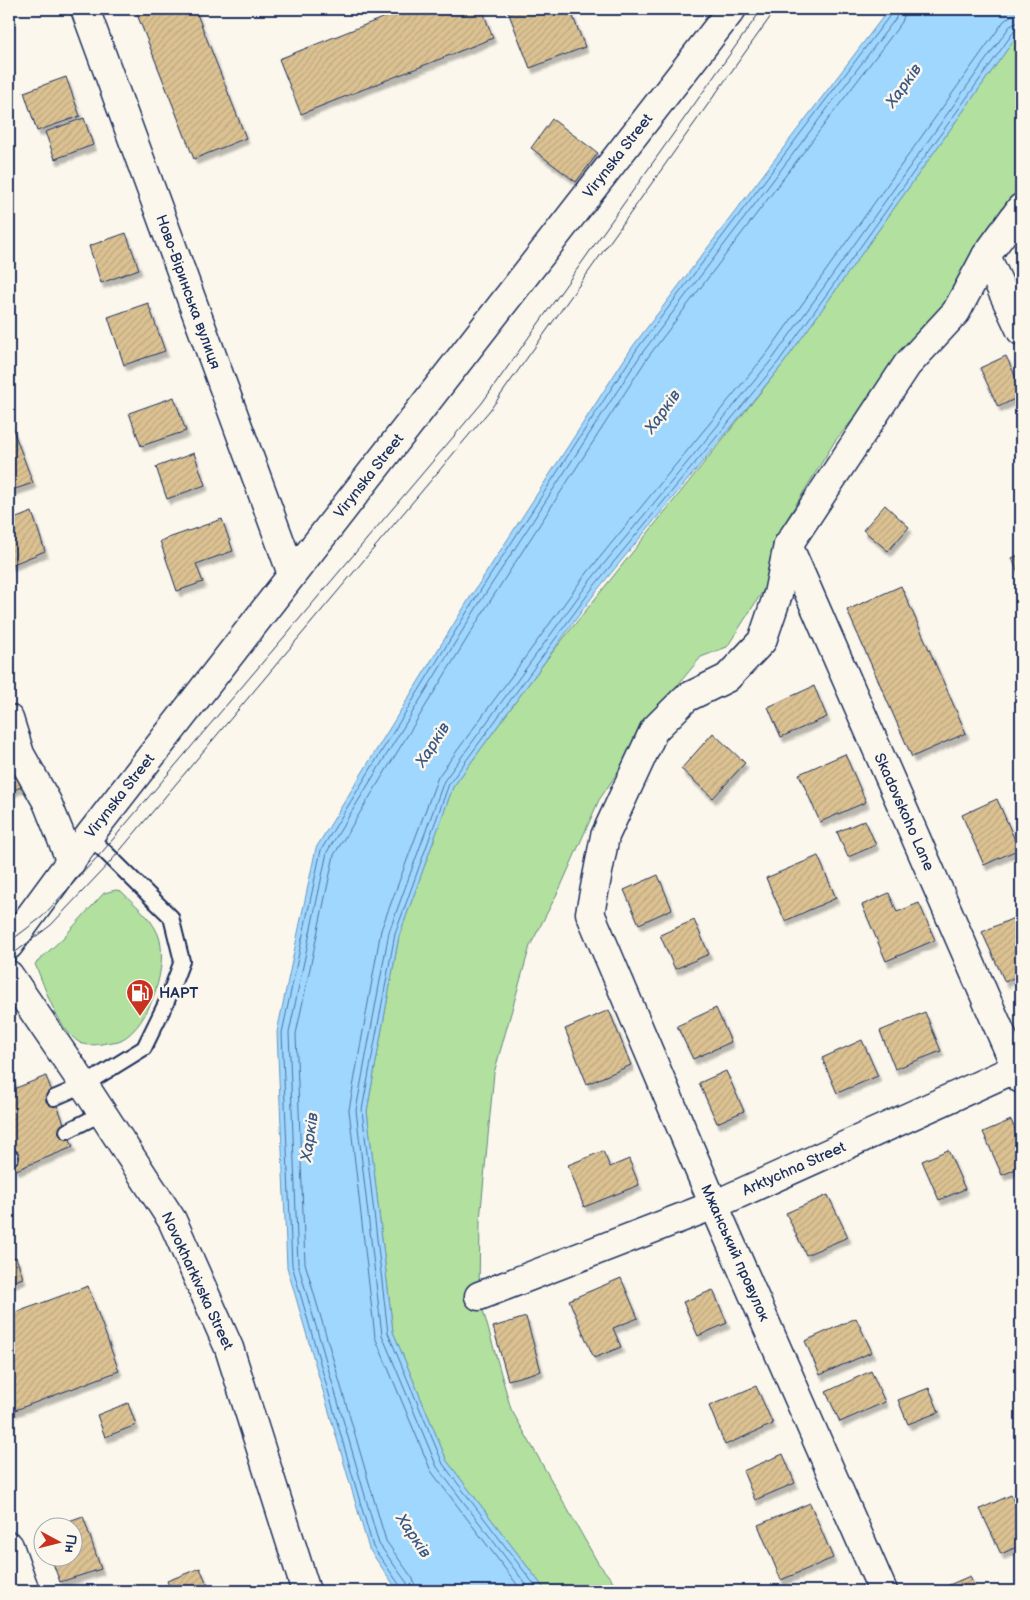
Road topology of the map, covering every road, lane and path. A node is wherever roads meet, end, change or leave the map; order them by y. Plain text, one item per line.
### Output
1 (85, 9) edge
2 (732, 9) edge
3 (1021, 208) edge
4 (986, 256) junction
5 (1021, 330) edge
6 (788, 545) junction
7 (292, 574) junction
8 (9, 719) edge
9 (89, 836) junction
10 (70, 862) junction
11 (9, 945) edge
12 (9, 975) edge
13 (1020, 1071) edge
14 (84, 1085) junction
15 (54, 1098) dead end
16 (103, 1113) junction
17 (67, 1131) dead end
18 (714, 1205) junction
19 (479, 1296) dead end
20 (9, 1546) edge
21 (25, 1591) edge
22 (306, 1591) edge
23 (883, 1591) edge

1 - 7 street, Ново-Віринська вулиця
2 - 7 street, Virynska Street
3 - 4 street
4 - 5 street
4 - 6 street
6 - 13 street, Skadovskoho Lane
6 - 18 street, Мжанський провулок
7 - 9 street, Virynska Street
8 - 10 street
9 - 10 street, Virynska Street
9 - 14 lane
10 - 11 street, Virynska Street
12 - 14 street, Novokharkivska Street
13 - 18 street, Arktychna Street
14 - 15 lane
14 - 16 street, Novokharkivska Street
16 - 17 lane
16 - 22 street, Novokharkivska Street
18 - 19 street, Arktychna Street
18 - 23 street, Мжанський провулок
20 - 21 street

